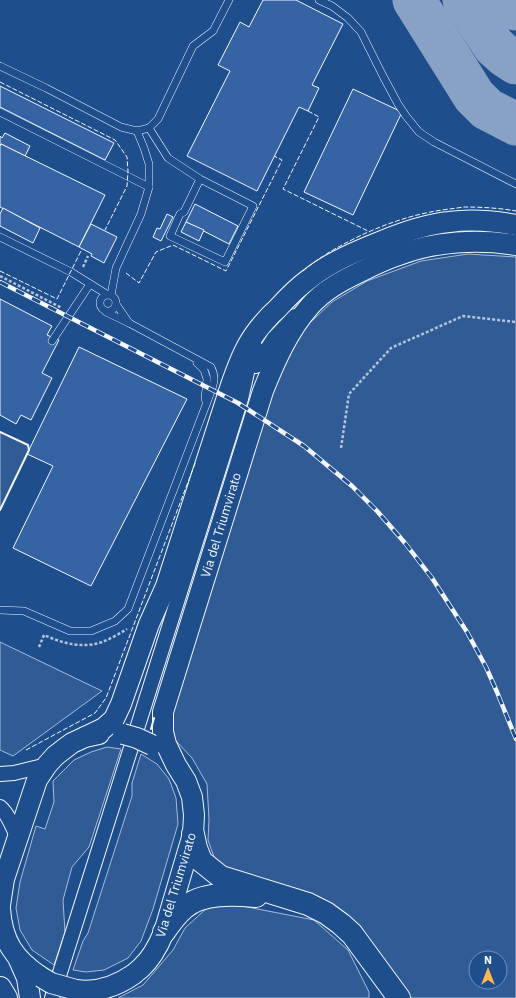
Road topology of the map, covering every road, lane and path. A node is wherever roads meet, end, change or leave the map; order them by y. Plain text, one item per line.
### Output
1 (229, 0) edge
2 (319, 0) edge
3 (0, 66) edge
4 (0, 112) edge
5 (149, 128) junction
6 (137, 131) junction
7 (200, 179) junction
8 (516, 184) edge
9 (149, 187) junction
10 (516, 225) edge
11 (0, 237) edge
12 (516, 246) edge
13 (0, 276) edge
14 (90, 284) junction
15 (109, 295) junction
16 (320, 296) junction
17 (116, 304) junction
18 (278, 307) junction
19 (63, 308) dead end
20 (104, 311) junction
21 (516, 322) edge
22 (129, 323) junction
23 (52, 341) dead end
24 (241, 398) junction
25 (341, 448) dead end
26 (0, 610) edge
27 (85, 737) junction
28 (47, 765) junction
29 (176, 766) junction
30 (0, 774) edge
31 (0, 806) edge
32 (193, 834) junction
33 (18, 839) junction
34 (10, 860) junction
35 (0, 878) edge
36 (295, 901) junction
37 (0, 905) edge
38 (0, 908) edge
39 (164, 932) junction
40 (0, 947) edge
41 (368, 955) junction
42 (19, 960) junction
43 (0, 988) edge
44 (82, 993) edge
45 (6, 998) edge
46 (30, 998) edge
47 (52, 998) edge
48 (380, 998) edge
49 (399, 998) edge

1 - 5 lane
2 - 8 lane
3 - 6 lane
4 - 9 lane
5 - 6 lane
5 - 7 lane
6 - 9 lane
7 - 7 lane
9 - 15 lane
10 - 18 street, Via del Triumvirato
11 - 14 lane
12 - 16 street, Via del Triumvirato
13 - 19 path
14 - 15 lane
14 - 23 lane
15 - 17 lane
15 - 20 lane
16 - 24 street, Via del Triumvirato
16 - 29 street, Via del Triumvirato
17 - 20 lane
17 - 22 lane
18 - 24 street, Via del Triumvirato
18 - 27 street, Via del Triumvirato
20 - 22 lane
21 - 25 path
22 - 26 lane
24 - 47 street, Via del Triumvirato
27 - 28 street, Via del Triumvirato
27 - 29 street, Via del Triumvirato, bridge
28 - 30 street
28 - 33 street, Via del Triumvirato
29 - 32 street, Via del Triumvirato
31 - 33 street
32 - 36 highway
32 - 39 street, Via del Triumvirato
33 - 34 street, Via del Triumvirato
34 - 35 street
34 - 37 street, Via del Triumvirato
36 - 39 highway
36 - 41 highway
38 - 42 street, Via del Triumvirato
39 - 44 street, Via del Triumvirato
40 - 42 street
41 - 48 highway
41 - 49 highway
42 - 44 street, Via del Triumvirato, bridge
42 - 46 street, Via del Triumvirato
43 - 45 highway

